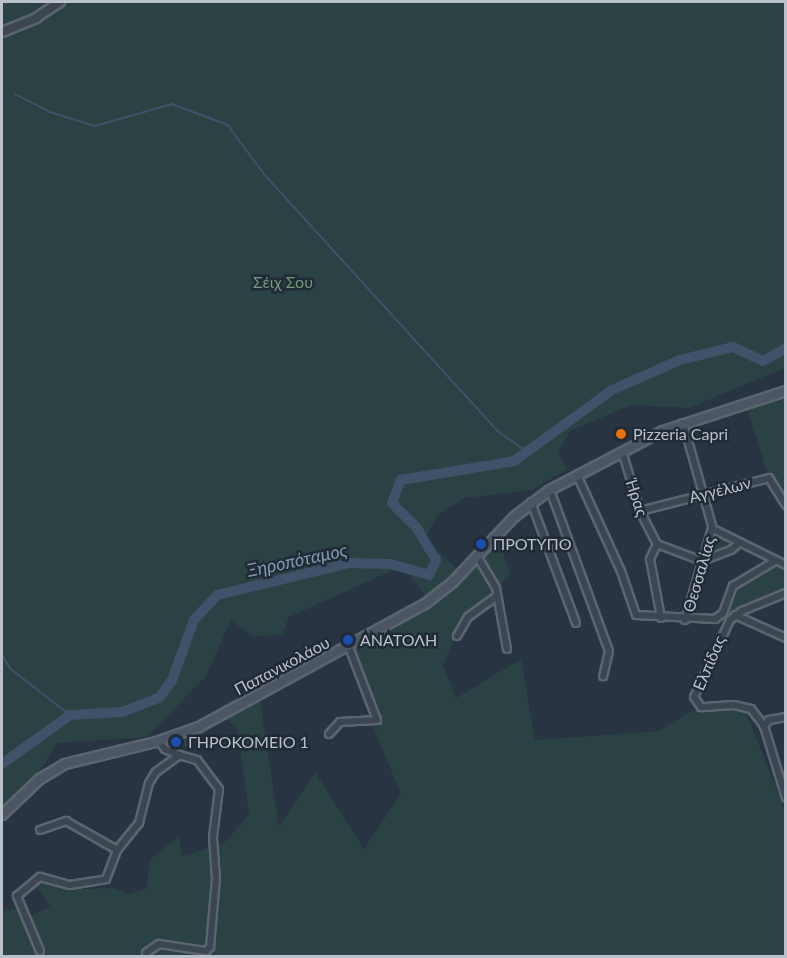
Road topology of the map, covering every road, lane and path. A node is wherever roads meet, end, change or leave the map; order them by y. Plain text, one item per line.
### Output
1 (60, 2) edge
2 (2, 32) edge
3 (786, 391) edge
4 (683, 423) junction
5 (622, 451) junction
6 (577, 475) junction
7 (549, 490) junction
8 (703, 493) junction
9 (531, 502) junction
10 (786, 505) edge
11 (640, 511) junction
12 (712, 528) junction
13 (738, 543) junction
14 (657, 544) junction
15 (477, 556) junction
16 (702, 561) junction
17 (775, 561) junction
18 (786, 566) edge
19 (786, 593) edge
20 (496, 597) junction
21 (735, 615) junction
22 (661, 618) junction
23 (686, 620) junction
24 (576, 623) dead end
25 (457, 636) dead end
26 (786, 638) edge
27 (349, 647) junction
28 (507, 649) dead end
29 (603, 676) dead end
30 (753, 710) junction
31 (786, 717) edge
32 (773, 718) junction
33 (765, 724) junction
34 (329, 734) dead end
35 (159, 741) junction
36 (179, 755) junction
37 (783, 785) edge
38 (786, 798) edge
39 (2, 815) edge
40 (40, 830) dead end
41 (117, 850) junction
42 (40, 951) dead end
43 (146, 953) dead end

1 - 2 street
3 - 4 main road, Παπανικολάου
4 - 5 main road, Παπανικολάου
4 - 8 street
5 - 6 main road, Παπανικολάου
5 - 11 street, Ήρας
6 - 7 main road, Παπανικολάου
6 - 22 street
7 - 9 main road, Παπανικολάου
7 - 29 street
8 - 10 street, Αγγέλων
8 - 11 street, Αγγέλων
8 - 12 street
9 - 15 main road, Παπανικολάου
9 - 24 street
11 - 14 street, Ήρας
12 - 13 street
12 - 16 street, Θεσσαλίας
13 - 16 street
13 - 17 street
14 - 16 street
14 - 22 street
15 - 20 street
15 - 27 main road, Παπανικολάου
16 - 23 street, Θεσσαλίας
17 - 18 street
17 - 23 street
19 - 21 street
20 - 25 street
20 - 28 street
21 - 26 street
21 - 30 street, Ελπίδας
22 - 23 street
27 - 34 street
27 - 35 main road, Παπανικολάου
30 - 32 street
30 - 33 street
31 - 32 street
32 - 33 street
33 - 37 street
35 - 36 street
35 - 39 main road, Παπανικολάου
36 - 41 street
36 - 43 street
37 - 38 street
40 - 41 street
41 - 42 street

